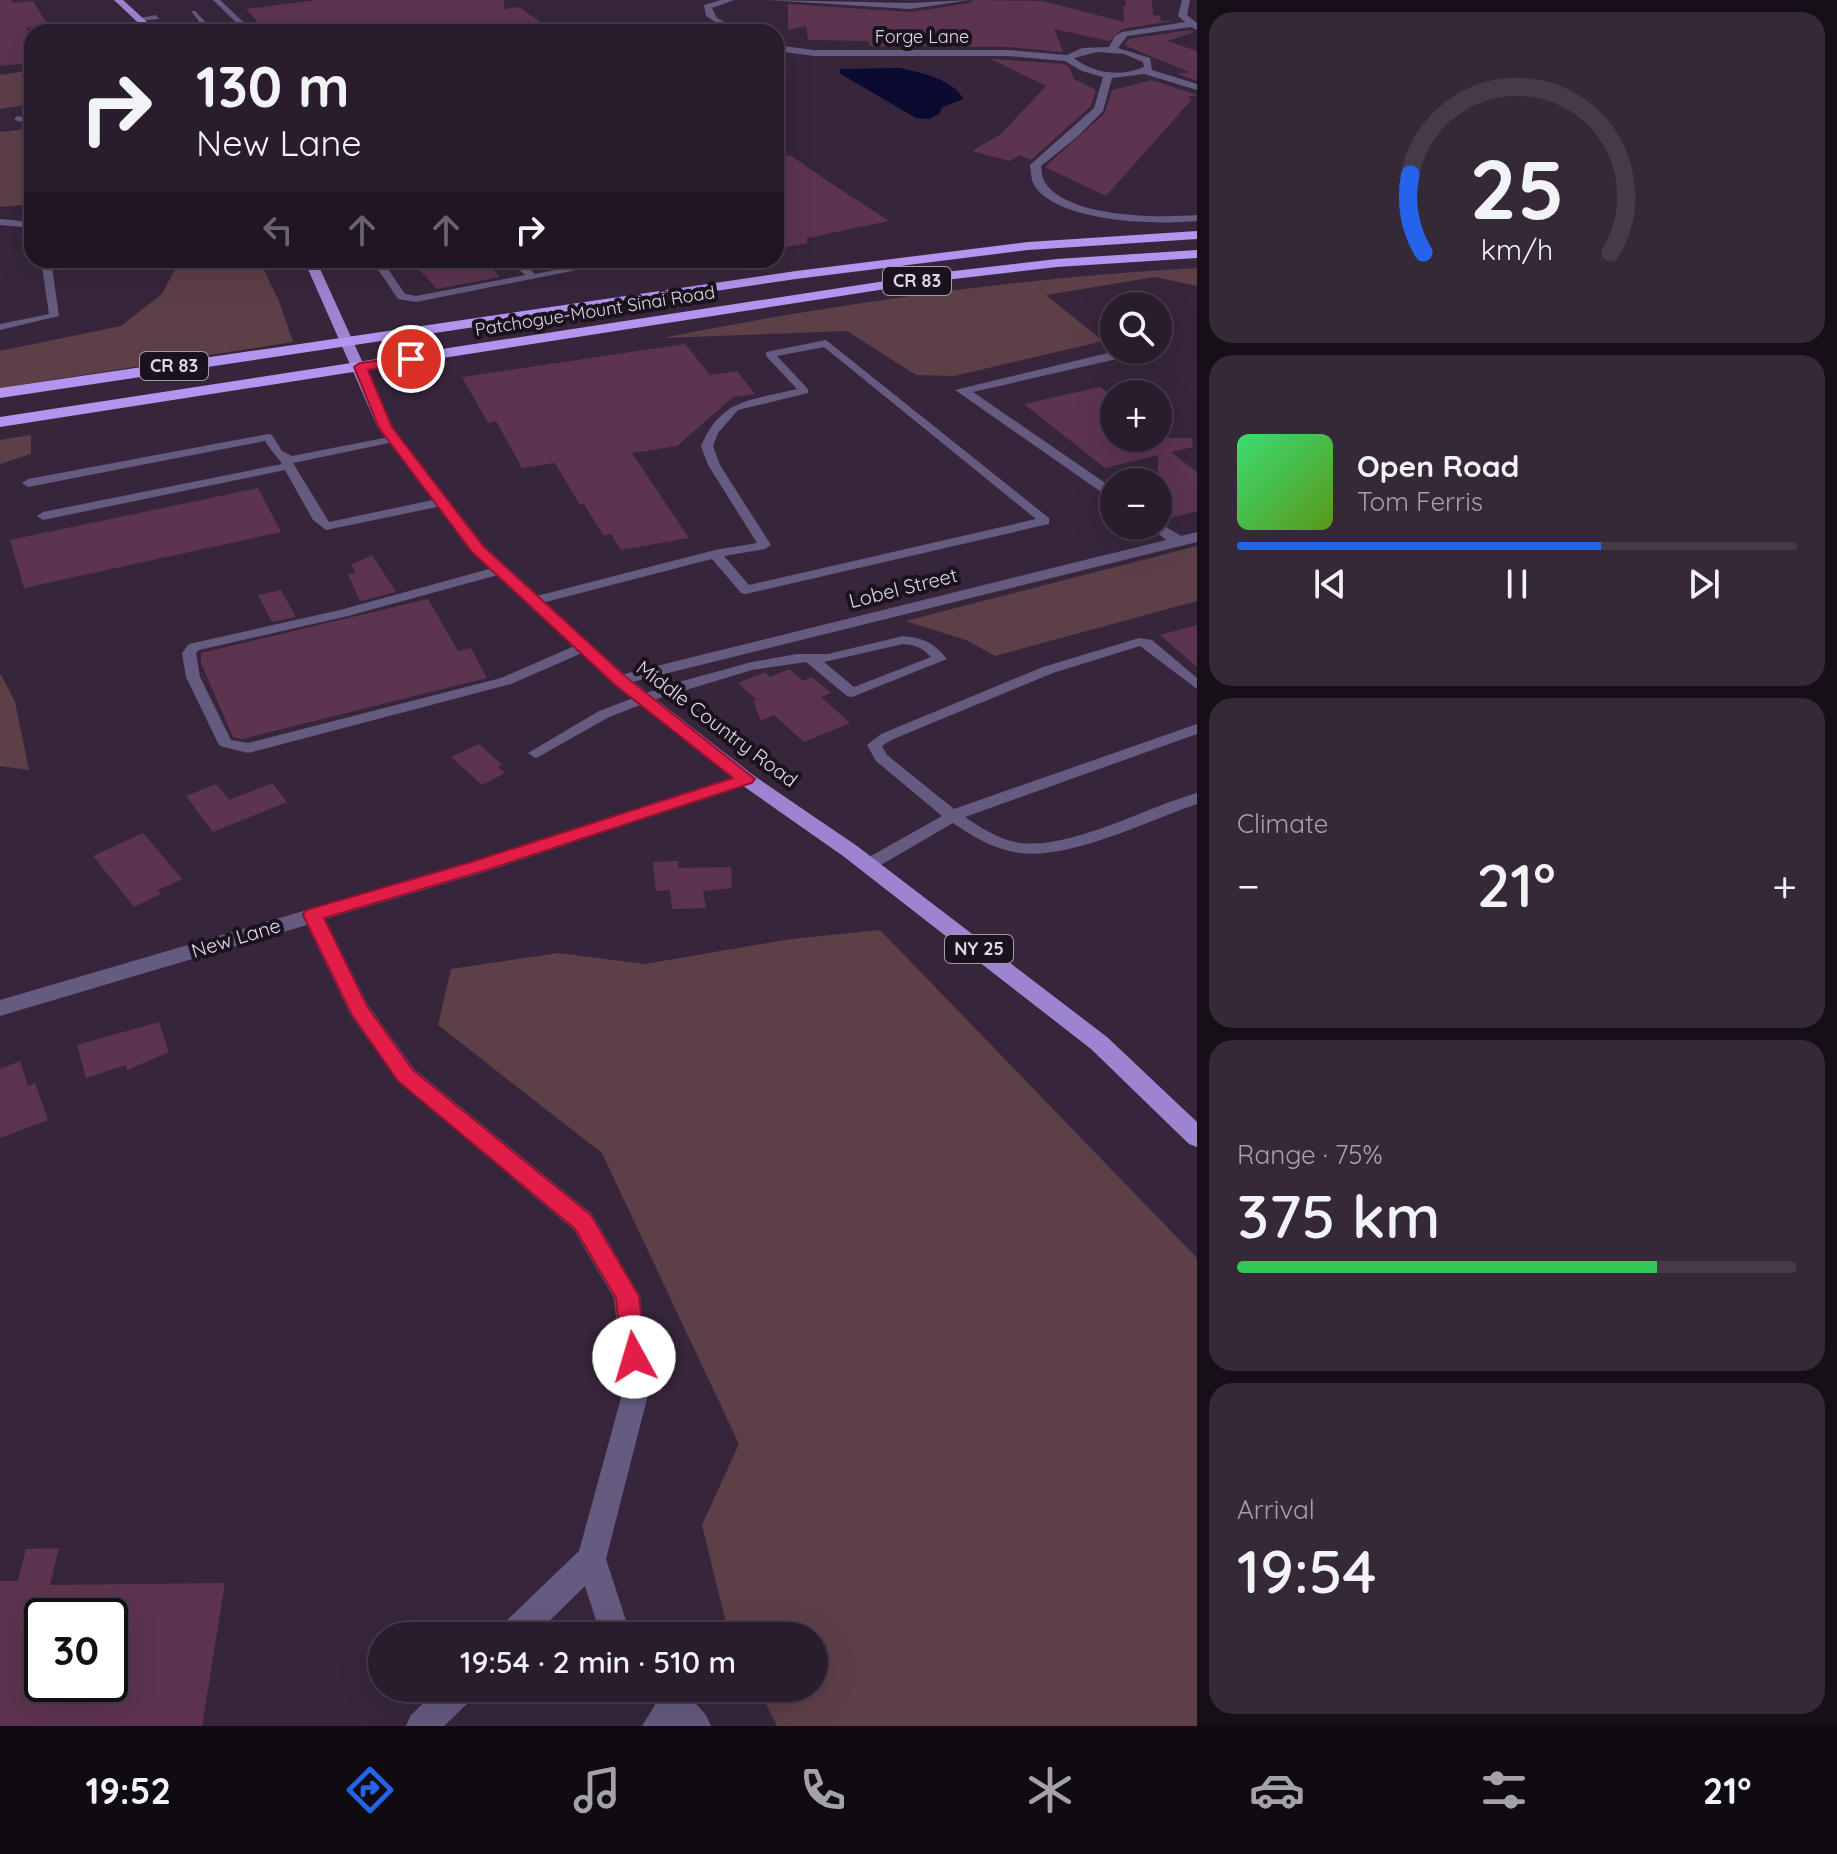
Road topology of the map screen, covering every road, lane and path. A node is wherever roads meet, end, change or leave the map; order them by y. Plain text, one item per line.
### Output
1 (118, 0) edge
2 (216, 0) edge
3 (730, 0) edge
4 (771, 0) edge
5 (966, 0) edge
6 (1186, 0) edge
7 (193, 12) dead end
8 (156, 17) dead end
9 (138, 19) junction
10 (144, 24) edge
11 (204, 24) edge
12 (242, 24) edge
13 (723, 24) edge
14 (1194, 26) edge
15 (784, 49) edge
16 (1113, 49) junction
17 (1068, 58) junction
18 (1146, 71) junction
19 (1108, 75) junction
20 (1197, 87) edge
21 (17, 118) dead end
22 (24, 120) edge
23 (1197, 218) edge
24 (0, 222) edge
25 (24, 224) edge
26 (1197, 235) edge
27 (1197, 254) edge
28 (47, 268) edge
29 (314, 268) edge
30 (382, 268) edge
31 (523, 268) edge
32 (581, 268) edge
33 (533, 277) junction
34 (0, 327) edge
35 (348, 340) junction
36 (1100, 359) edge
37 (360, 367) junction
38 (0, 393) edge
39 (0, 422) edge
40 (394, 439) junction
41 (287, 462) junction
42 (28, 483) dead end
43 (1100, 486) edge
44 (442, 502) junction
45 (43, 516) dead end
46 (1172, 537) edge
47 (1197, 537) edge
48 (1179, 542) junction
49 (715, 554) junction
50 (500, 570) junction
51 (534, 601) junction
52 (584, 647) junction
53 (810, 658) junction
54 (620, 680) junction
55 (1197, 685) edge
56 (645, 700) junction
57 (1197, 729) edge
58 (535, 753) dead end
59 (746, 779) junction
60 (1197, 798) edge
61 (954, 816) junction
62 (868, 865) junction
63 (313, 915) junction
64 (0, 1008) edge
65 (1197, 1137) edge
66 (591, 1559) junction
67 (527, 1622) edge
68 (611, 1622) edge
69 (447, 1702) edge
70 (422, 1726) edge

1 - 9 main road
2 - 12 lane
3 - 13 street
4 - 5 street, Forge Lane
6 - 14 street
7 - 11 lane
8 - 9 lane
9 - 10 main road
14 - 16 street
15 - 17 street, Forge Lane
16 - 17 street
16 - 18 street
17 - 19 street
18 - 19 street
18 - 20 street
19 - 23 street
21 - 22 lane
24 - 25 lane
26 - 35 highway, Patchogue-Mount Sinai Road / CR 83
27 - 37 highway, Patchogue-Mount Sinai Road / CR 83
28 - 34 lane
29 - 35 main road, Middle Country Road / NY 25
30 - 33 lane
31 - 33 lane
32 - 33 lane
35 - 37 main road, Middle Country Road / NY 25
35 - 38 highway, Patchogue-Mount Sinai Road / CR 83
36 - 43 street
37 - 39 highway, Patchogue-Mount Sinai Road / CR 83
37 - 40 main road, Middle Country Road / NY 25
40 - 41 lane
40 - 44 main road, Middle Country Road / NY 25
41 - 42 lane
41 - 44 lane
41 - 45 lane
44 - 50 main road, Middle Country Road / NY 25
46 - 48 street
47 - 48 street, Lobel Street
48 - 54 street, Lobel Street
49 - 49 lane
49 - 51 lane
50 - 51 main road, Middle Country Road / NY 25
50 - 52 lane
51 - 52 main road, Middle Country Road / NY 25
52 - 54 main road, Middle Country Road / NY 25
53 - 53 lane
53 - 56 lane
54 - 56 main road, Middle Country Road / NY 25
55 - 61 lane
56 - 58 lane
56 - 59 main road, Middle Country Road / NY 25
57 - 61 lane
59 - 62 main road, Middle Country Road / NY 25
59 - 63 street, New Lane
60 - 61 lane
61 - 62 lane
62 - 65 main road, Middle Country Road / NY 25
63 - 64 street, New Lane
63 - 66 street
66 - 67 street
66 - 68 street
69 - 70 street

